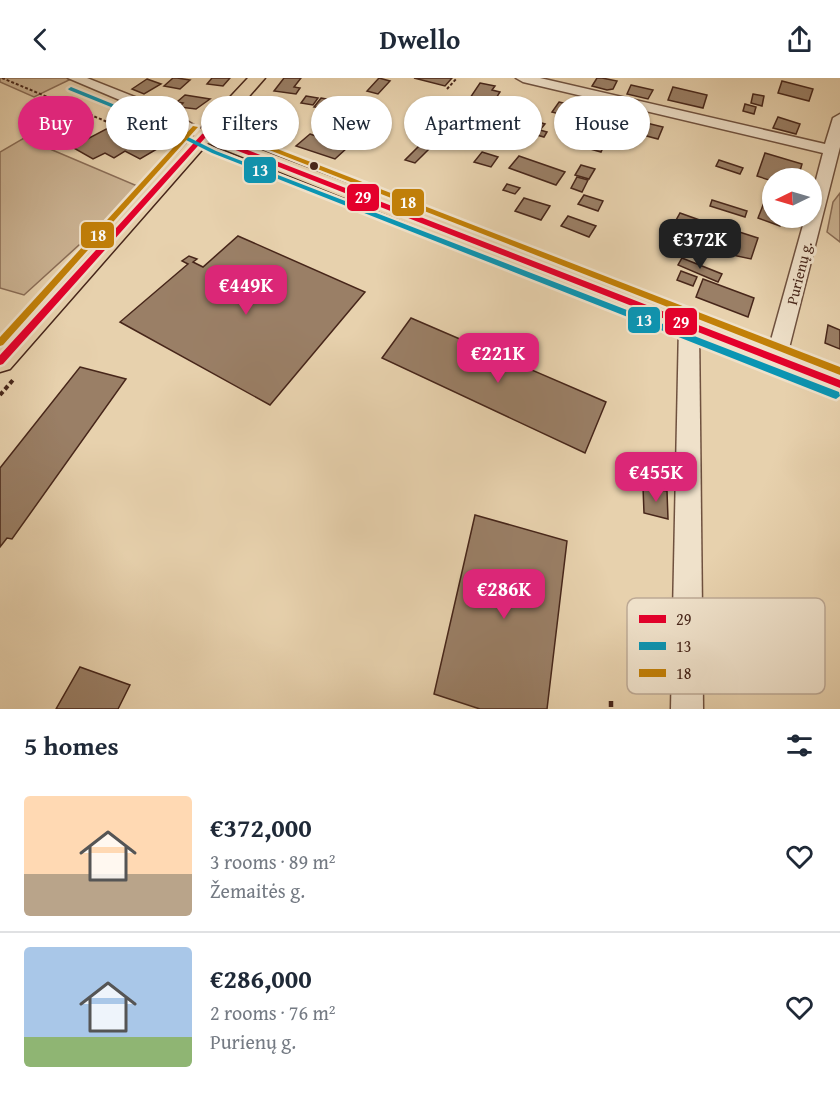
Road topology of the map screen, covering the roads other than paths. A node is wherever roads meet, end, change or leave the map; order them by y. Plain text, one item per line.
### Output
1 (75, 78) edge
2 (257, 78) edge
3 (522, 78) edge
4 (240, 96) edge
5 (840, 118) edge
6 (201, 133) edge
7 (201, 138) edge
8 (242, 150) edge
9 (830, 150) junction
10 (689, 325) junction
11 (777, 358) junction
12 (0, 361) edge
13 (840, 384) edge
14 (688, 598) edge
15 (687, 694) edge
16 (687, 709) edge

1 - 6 street
2 - 4 main road
3 - 9 street
5 - 9 street, Purienų g.
7 - 12 main road
8 - 10 main road
9 - 11 street, Purienų g.
10 - 11 main road
10 - 14 street
11 - 13 main road
15 - 16 street

